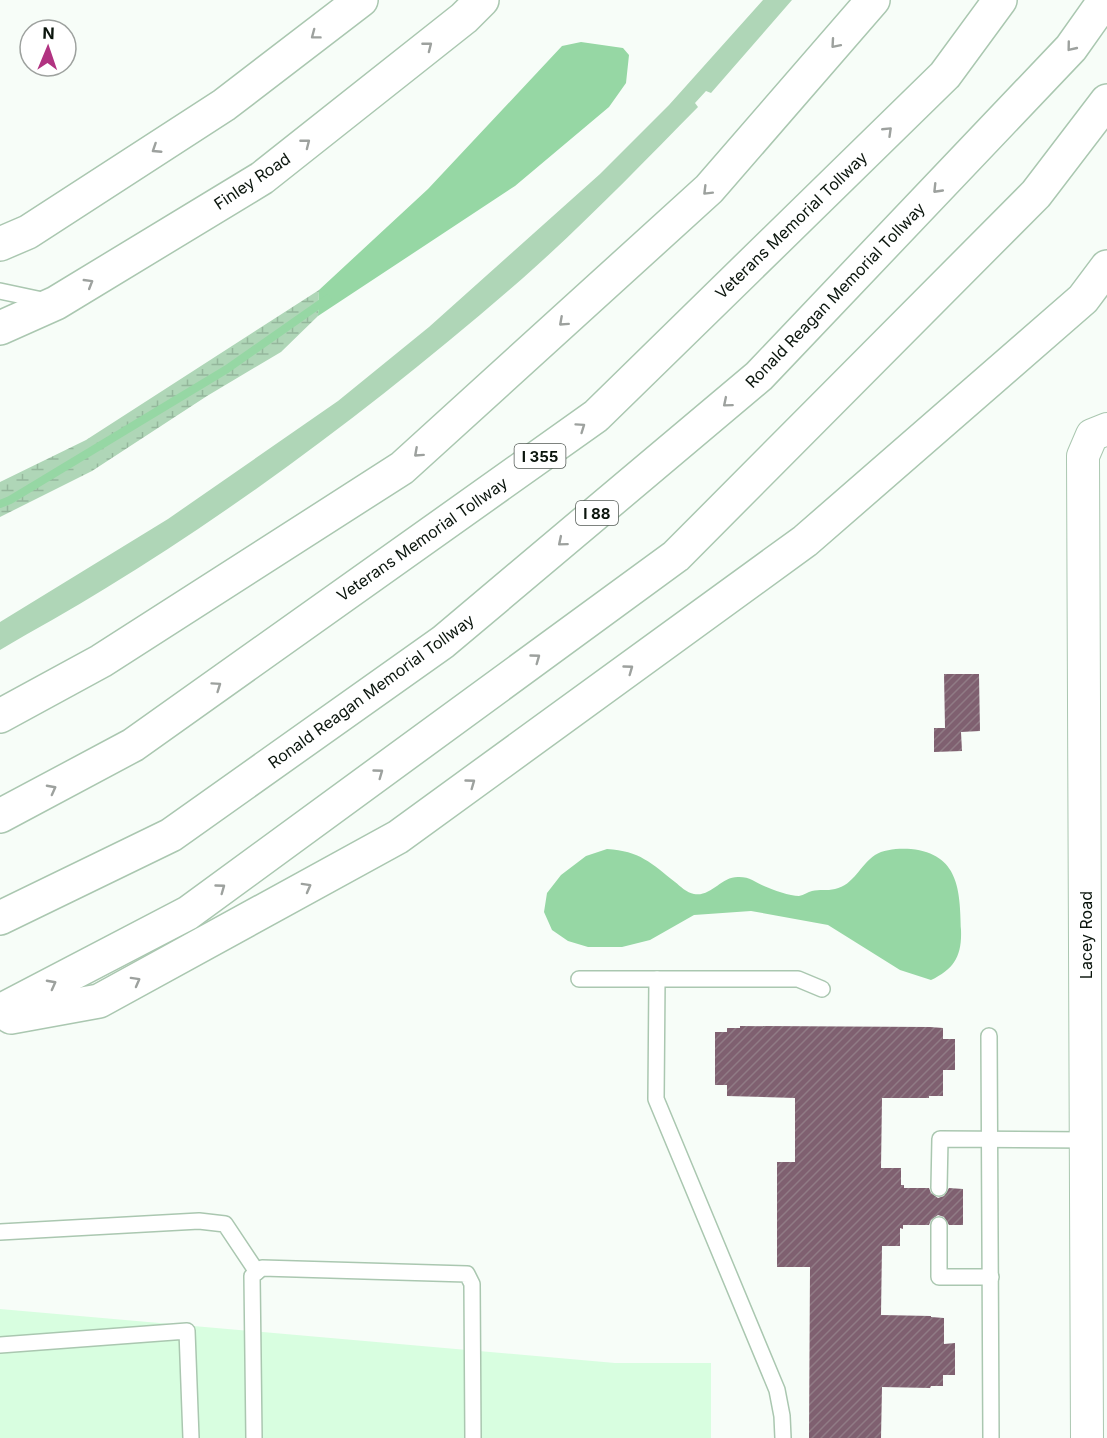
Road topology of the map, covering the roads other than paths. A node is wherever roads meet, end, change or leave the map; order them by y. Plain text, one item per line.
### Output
1 (361, 0) edge
2 (482, 0) edge
3 (873, 0) edge
4 (1000, 0) edge
5 (1105, 0) edge
6 (1107, 101) edge
7 (0, 244) edge
8 (1107, 267) edge
9 (0, 291) edge
10 (56, 303) junction
11 (0, 328) edge
12 (1100, 432) edge
13 (0, 716) edge
14 (0, 816) edge
15 (0, 918) edge
16 (1097, 950) edge
17 (579, 979) dead end
18 (657, 979) junction
19 (822, 989) dead end
20 (0, 1011) edge
21 (0, 1019) edge
22 (989, 1036) dead end
23 (990, 1139) junction
24 (1087, 1140) junction
25 (939, 1188) dead end
26 (939, 1225) dead end
27 (0, 1232) edge
28 (257, 1272) junction
29 (991, 1277) junction
30 (0, 1345) edge
31 (191, 1438) edge
32 (254, 1438) edge
33 (472, 1438) edge
34 (783, 1438) edge
35 (991, 1438) edge
36 (1087, 1438) edge

1 -> 7 main road
10 -> 2 main road, Finley Road
3 -> 13 main road
14 -> 4 main road, Veterans Memorial Tollway / I 355
5 -> 15 main road, Ronald Reagan Memorial Tollway / I 88
20 -> 6 main road
21 -> 8 main road
9 - 10 lane
10 - 11 main road, Finley Road
12 - 16 street, Lacey Road
16 - 24 street, Lacey Road
17 - 18 lane
18 - 19 lane
18 - 34 lane
22 - 23 lane
23 - 24 lane
23 - 25 lane
23 - 29 lane
24 - 36 street, Lacey Road
26 - 29 lane
27 - 28 lane
28 - 32 lane
28 - 33 lane
29 - 35 lane
30 - 31 lane

